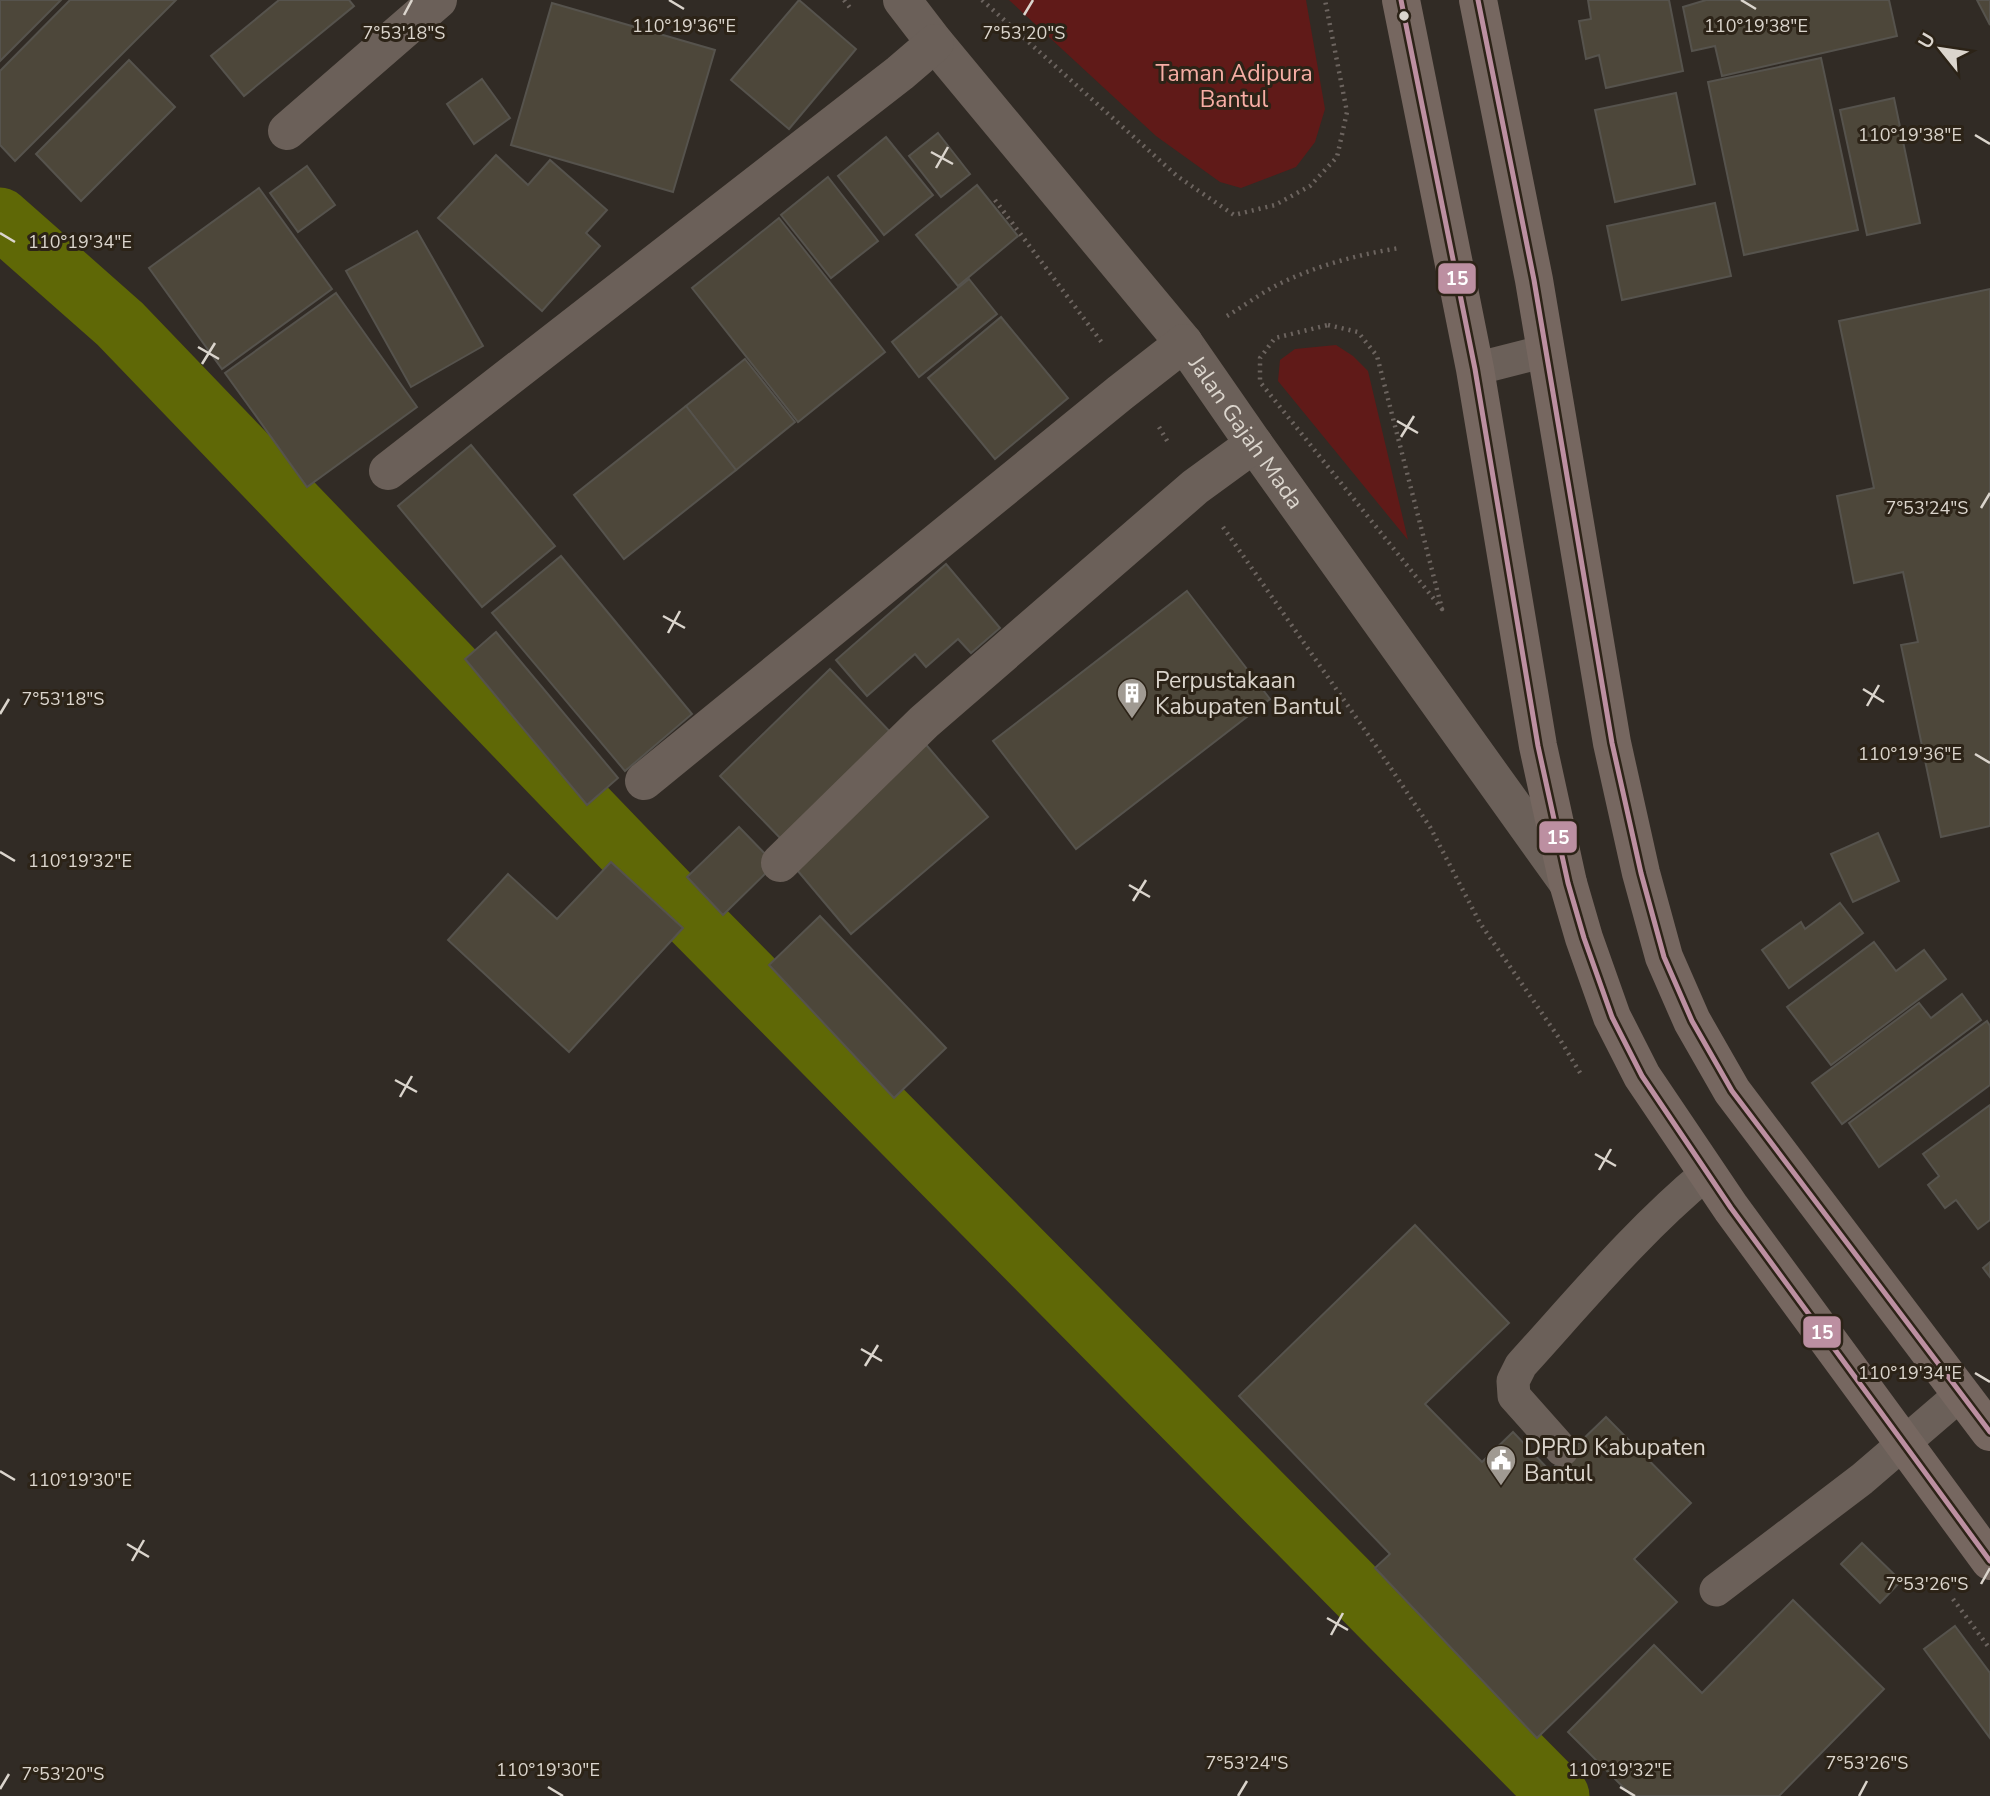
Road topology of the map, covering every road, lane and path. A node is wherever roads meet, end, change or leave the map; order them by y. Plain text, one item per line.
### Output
1 (438, 0) edge
2 (844, 0) edge
3 (902, 0) edge
4 (982, 0) edge
5 (1325, 0) edge
6 (1401, 0) edge
7 (1478, 0) edge
8 (852, 10) dead end
9 (935, 43) junction
10 (288, 131) dead end
11 (991, 195) dead end
12 (1449, 242) junction
13 (1184, 343) junction
14 (1546, 351) junction
15 (1475, 369) junction
16 (1133, 383) junction
17 (1254, 444) junction
18 (388, 471) dead end
19 (1195, 487) junction
20 (1442, 609) joint
21 (644, 781) dead end
22 (780, 863) dead end
23 (1568, 883) junction
24 (1588, 1086) dead end
25 (1707, 1173) junction
26 (1961, 1394) junction
27 (1990, 1432) edge
28 (1904, 1443) junction
29 (1562, 1450) dead end
30 (1990, 1560) edge
31 (1716, 1591) dead end
32 (1951, 1596) dead end
33 (1990, 1649) edge

1 - 10 street
2 - 8 path
3 - 9 street, Jalan Gajah Mada
4 - 5 path
6 - 12 main road
7 - 14 main road
9 - 13 street, Jalan Gajah Mada
9 - 18 street
11 - 16 path
12 - 13 path
12 - 15 main road
13 - 16 street
13 - 17 street, Jalan Gajah Mada
14 - 15 lane
14 - 26 main road
15 - 23 main road
16 - 19 path
16 - 21 street
17 - 19 street
17 - 23 street, Jalan Gajah Mada
19 - 22 street
19 - 24 path
20 - 20 path
23 - 25 main road
25 - 28 main road
25 - 29 lane
26 - 27 main road
26 - 28 lane
28 - 30 main road
28 - 31 lane
32 - 33 path

